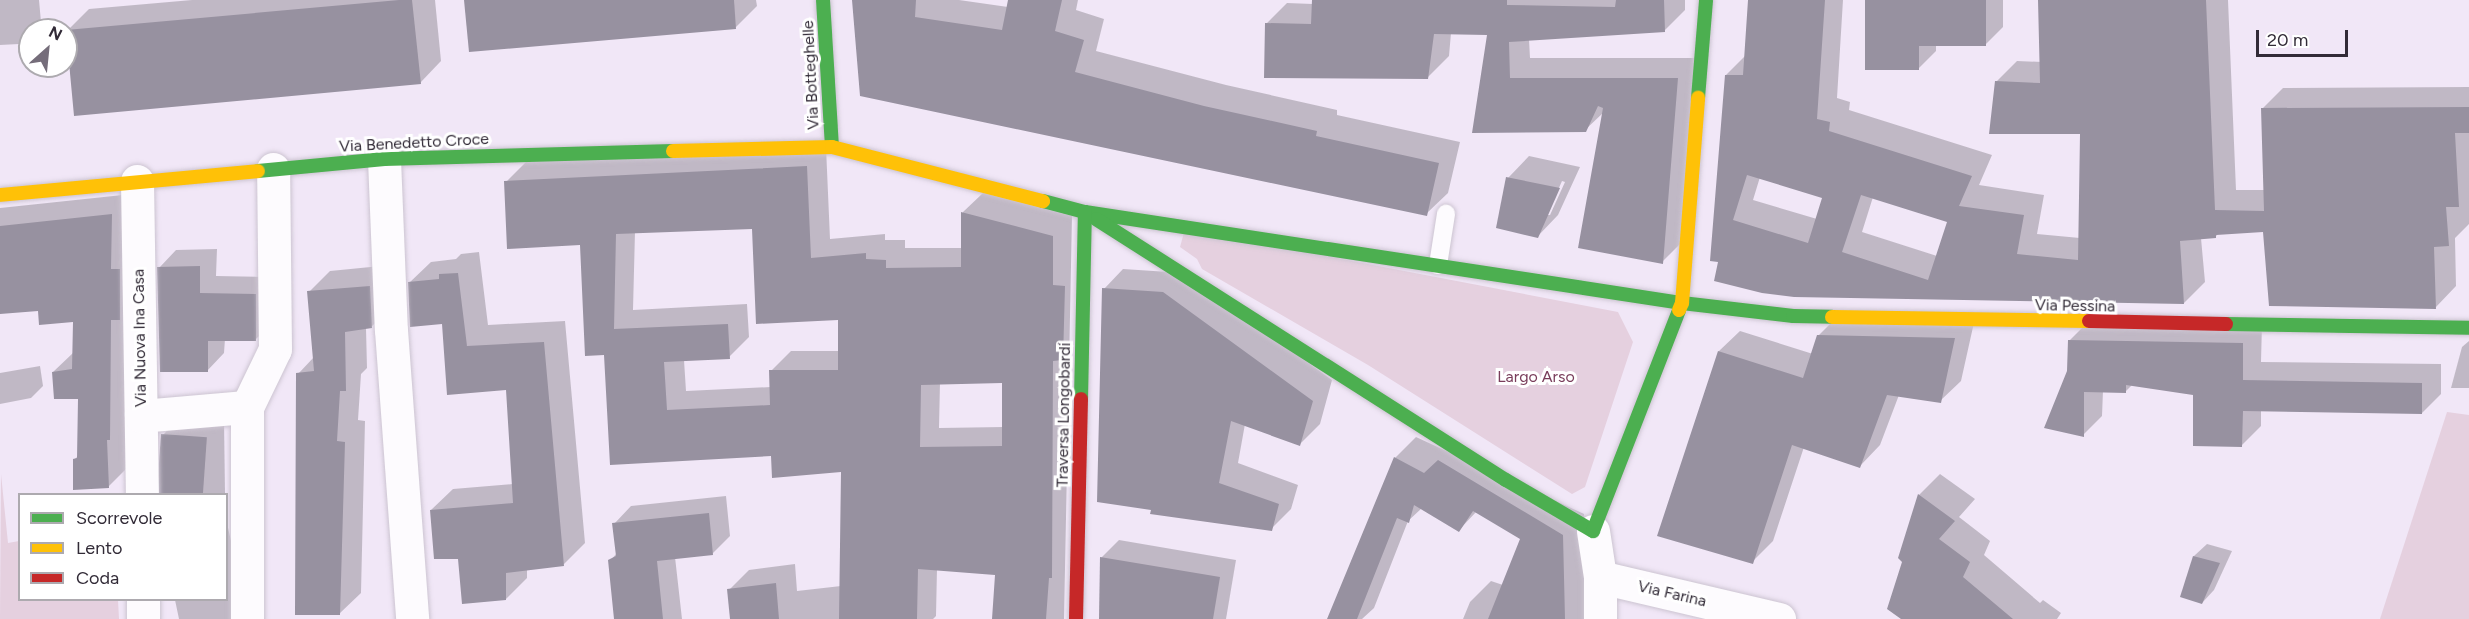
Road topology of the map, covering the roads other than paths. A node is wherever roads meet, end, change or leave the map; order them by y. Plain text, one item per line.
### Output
1 (823, 0) edge
2 (1706, 0) edge
3 (832, 147) junction
4 (384, 159) junction
5 (273, 169) junction
6 (137, 181) junction
7 (0, 195) edge
8 (1084, 212) junction
9 (1446, 214) dead end
10 (1438, 265) junction
11 (1682, 303) junction
12 (2469, 328) edge
13 (247, 407) junction
14 (141, 416) junction
15 (142, 493) edge
16 (1593, 531) junction
17 (1600, 577) junction
18 (143, 601) edge
19 (143, 619) edge
20 (247, 619) edge
21 (412, 619) edge
22 (1076, 619) edge
23 (1600, 619) edge
24 (1779, 619) edge

1 - 3 main road, Via Botteghelle
2 - 11 main road
3 - 4 main road, Via Benedetto Croce
3 - 8 main road, Via Benedetto Croce
4 - 5 main road, Via Benedetto Croce
4 - 21 street
5 - 6 main road, Via Benedetto Croce
5 - 13 street
6 - 7 main road, Via Benedetto Croce
6 - 14 street, Via Nuova Ina Casa
8 - 10 main road
8 - 16 main road
8 - 22 main road, Traversa Longobardi
9 - 10 lane
10 - 11 main road
11 - 12 main road, Via Pessina
11 - 16 main road
13 - 14 street
13 - 20 street
14 - 15 street, Via Nuova Ina Casa
16 - 17 street
17 - 23 street
17 - 24 street, Via Farina
18 - 19 street

